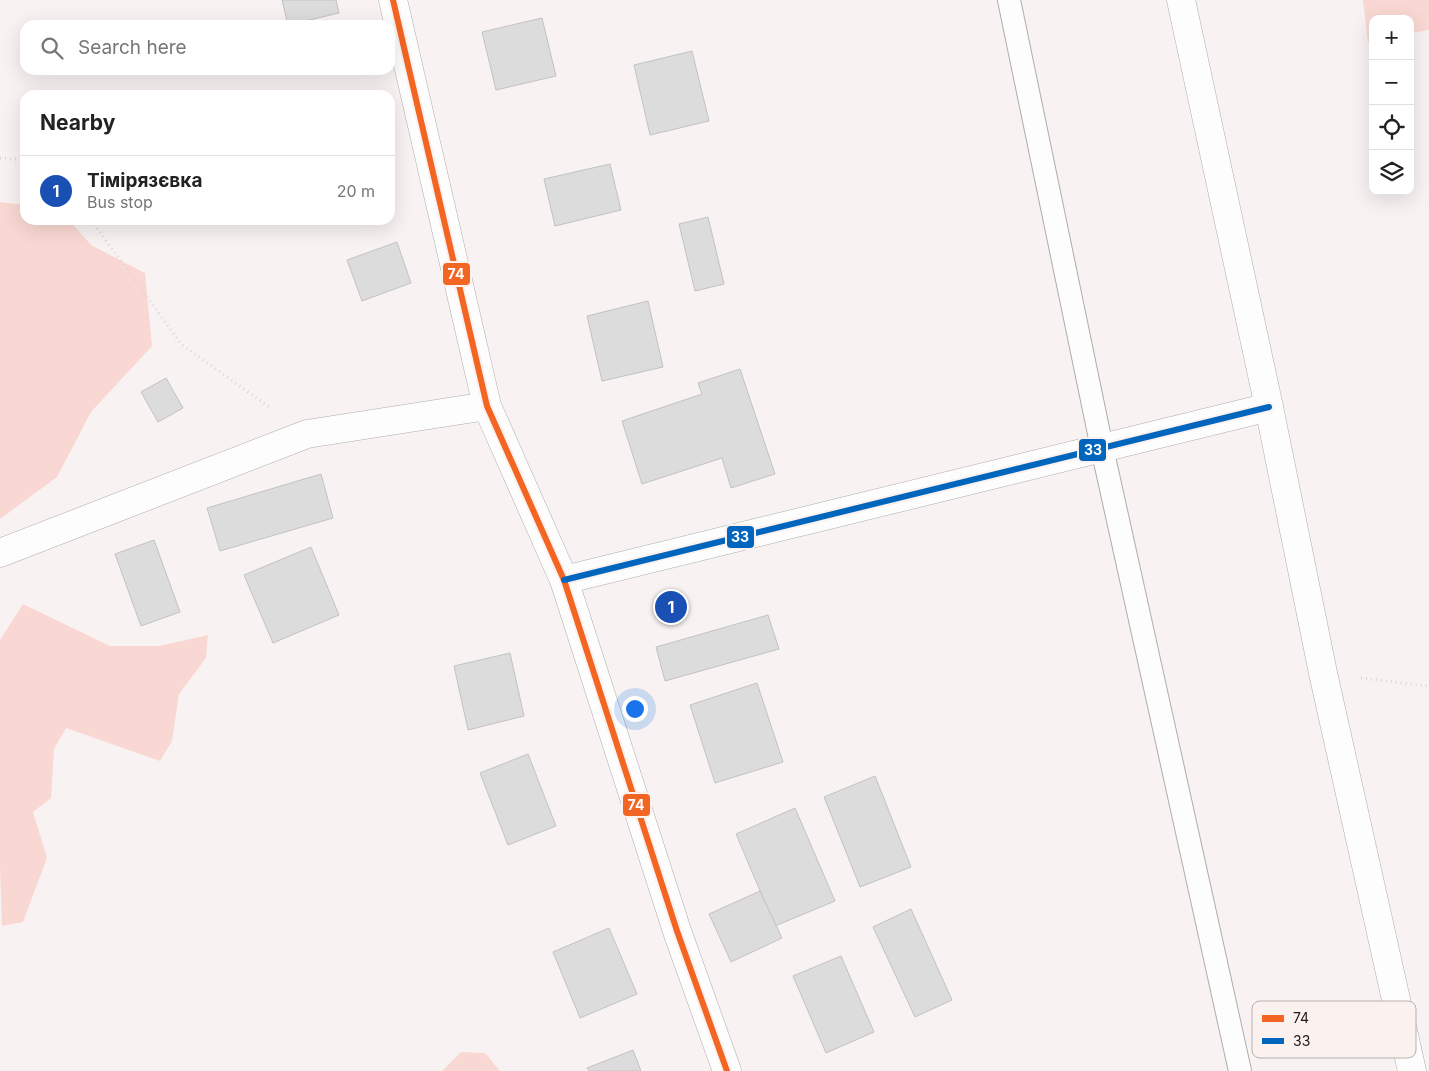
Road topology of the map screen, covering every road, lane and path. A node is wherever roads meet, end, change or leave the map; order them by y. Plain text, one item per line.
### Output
1 (392, 0) edge
2 (1009, 0) edge
3 (1181, 0) edge
4 (0, 158) edge
5 (20, 160) edge
6 (95, 225) edge
7 (487, 406) junction
8 (1269, 407) junction
9 (307, 434) junction
10 (1102, 448) junction
11 (0, 553) edge
12 (564, 580) junction
13 (1323, 673) junction
14 (1429, 686) edge
15 (1396, 1001) edge
16 (1409, 1058) edge
17 (727, 1071) edge
18 (1240, 1071) edge
19 (1412, 1071) edge

1 - 7 street
2 - 10 lane
3 - 8 street
4 - 5 path
6 - 9 path
7 - 9 street
7 - 12 street
8 - 10 street
8 - 13 street
9 - 11 street
10 - 12 street
10 - 18 lane
12 - 17 street
13 - 14 path
13 - 15 street
16 - 19 street

